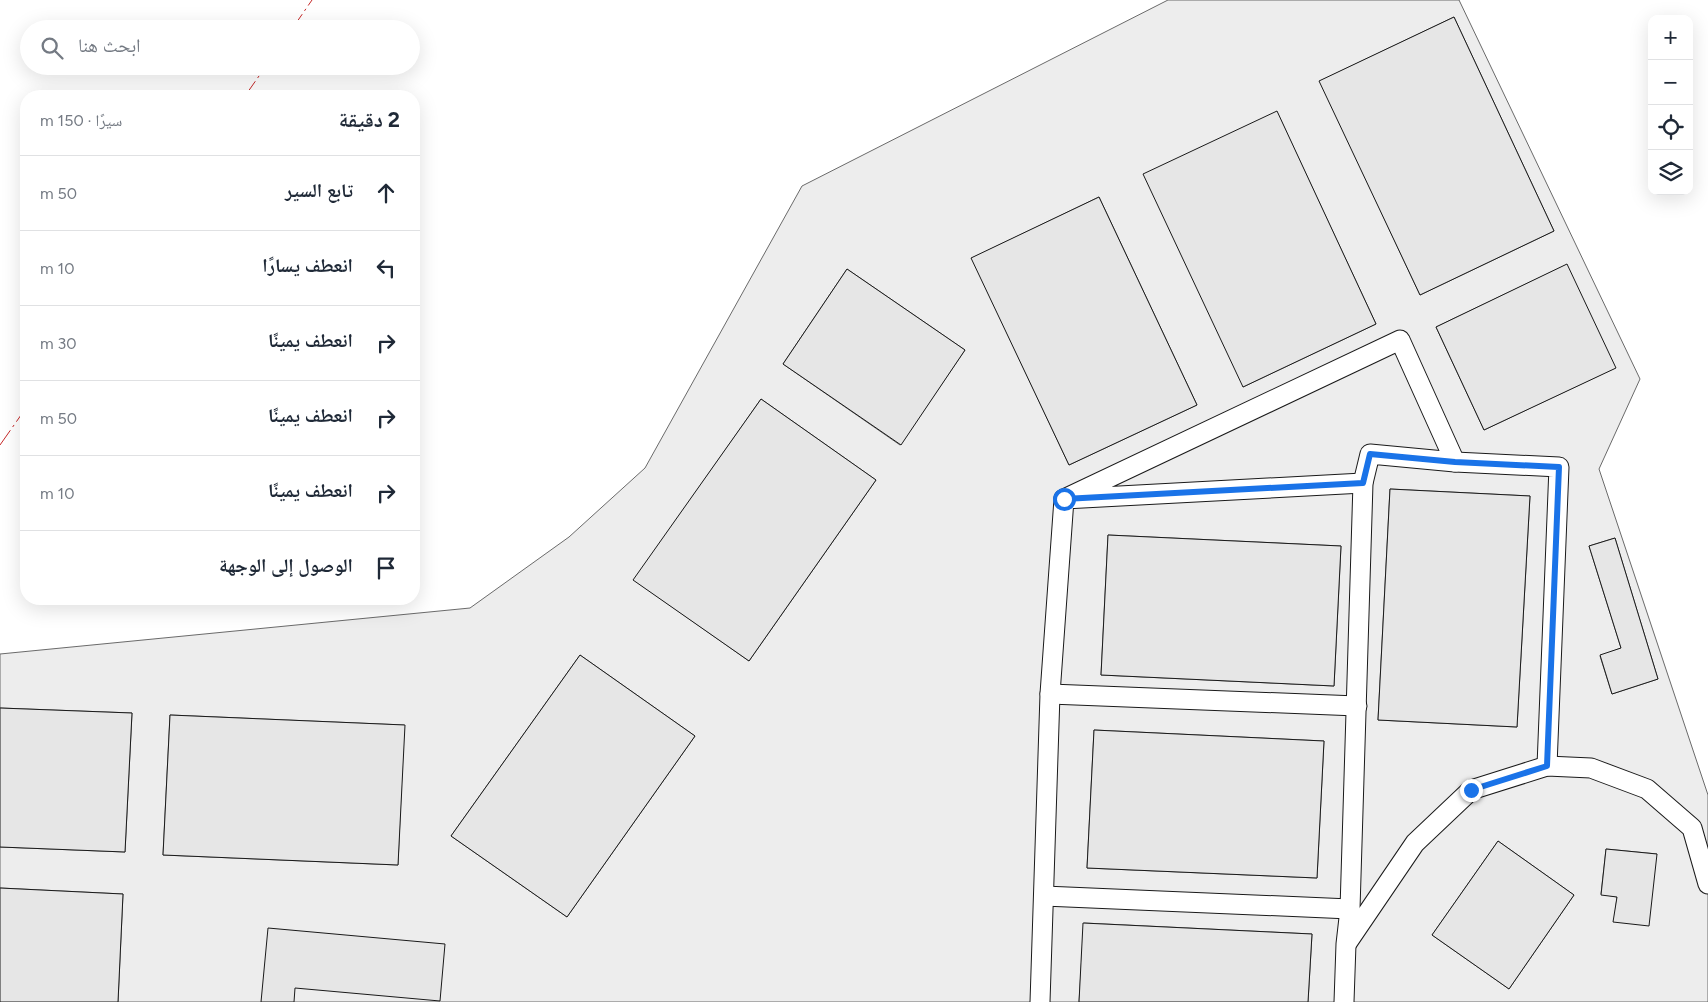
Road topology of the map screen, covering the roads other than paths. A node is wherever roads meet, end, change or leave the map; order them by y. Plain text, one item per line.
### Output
1 (1455, 462) junction
2 (1363, 483) junction
3 (1064, 499) junction
4 (1050, 694) junction
5 (1357, 706) junction
6 (1547, 766) junction
7 (1708, 884) edge
8 (1044, 896) junction
9 (1350, 909) junction
10 (1346, 944) junction
11 (1040, 1002) edge
12 (1344, 1002) edge

1 - 2 lane
1 - 3 lane
1 - 6 lane
2 - 3 lane
2 - 5 lane
3 - 4 lane
4 - 5 lane
4 - 8 lane
5 - 9 lane
6 - 7 lane
6 - 10 lane
8 - 9 lane
8 - 11 lane
9 - 10 lane
10 - 12 lane

